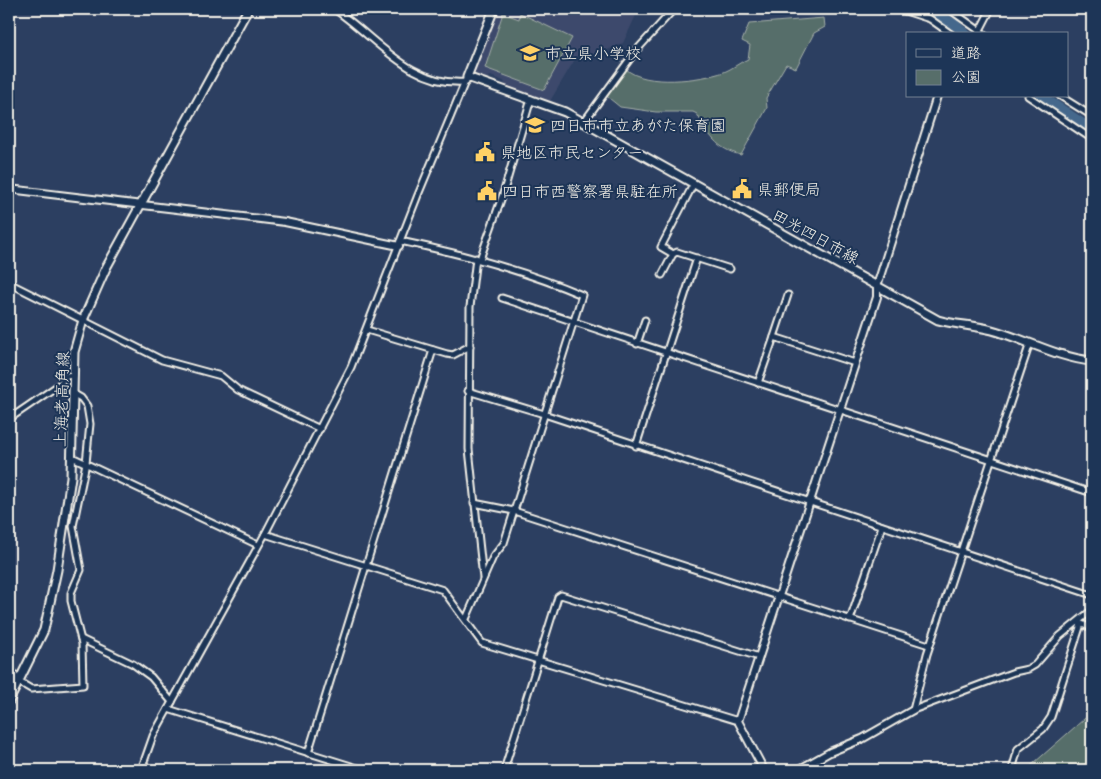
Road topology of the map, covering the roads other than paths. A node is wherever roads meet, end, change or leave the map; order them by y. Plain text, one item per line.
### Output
1 (248, 9) edge
2 (334, 9) edge
3 (494, 9) edge
4 (674, 9) edge
5 (899, 9) edge
6 (949, 9) edge
7 (991, 9) edge
8 (948, 32) edge
9 (979, 32) edge
10 (980, 32) edge
11 (467, 79) junction
12 (937, 98) edge
13 (1031, 98) edge
14 (1063, 98) edge
15 (531, 99) junction
16 (1092, 116) edge
17 (584, 123) junction
18 (1092, 139) edge
19 (694, 183) junction
20 (9, 189) edge
21 (141, 204) junction
22 (399, 244) junction
23 (673, 254) junction
24 (478, 258) junction
25 (697, 258) junction
26 (730, 269) dead end
27 (662, 275) dead end
28 (9, 283) edge
29 (877, 286) junction
30 (788, 294) dead end
31 (502, 298) dead end
32 (83, 320) junction
33 (645, 320) dead end
34 (574, 323) junction
35 (367, 330) junction
36 (774, 336) junction
37 (1030, 343) junction
38 (637, 344) junction
39 (470, 346) junction
40 (433, 350) junction
41 (667, 353) junction
42 (1092, 362) edge
43 (856, 363) junction
44 (74, 375) junction
45 (758, 383) junction
46 (468, 391) junction
47 (74, 394) junction
48 (840, 411) junction
49 (544, 414) junction
50 (9, 419) edge
51 (320, 429) junction
52 (636, 446) junction
53 (72, 457) junction
54 (991, 460) junction
55 (86, 463) junction
56 (1092, 493) edge
57 (474, 503) junction
58 (810, 503) junction
59 (514, 511) junction
60 (882, 526) junction
61 (265, 534) junction
62 (258, 545) junction
63 (960, 552) junction
64 (366, 565) junction
65 (483, 579) junction
66 (1092, 595) edge
67 (778, 597) junction
68 (1092, 610) edge
69 (466, 619) junction
70 (850, 620) junction
71 (1079, 623) junction
72 (1092, 628) edge
73 (81, 639) junction
74 (929, 646) junction
75 (759, 657) junction
76 (538, 661) junction
77 (9, 666) edge
78 (19, 682) junction
79 (9, 701) edge
80 (172, 702) junction
81 (168, 709) junction
82 (913, 710) junction
83 (738, 721) junction
84 (308, 752) junction
85 (141, 770) edge
86 (364, 770) edge
87 (504, 770) edge
88 (764, 770) edge
89 (798, 770) edge
90 (1012, 770) edge

1 - 21 main road, 上海老高角線
2 - 11 street
3 - 11 main road
4 - 17 street
5 - 8 street
6 - 9 street
7 - 10 street
11 - 15 main road, 田光四日市線
11 - 22 street
12 - 29 street
13 - 18 street
14 - 16 street
15 - 17 main road, 田光四日市線
15 - 24 street
17 - 19 main road, 田光四日市線
19 - 23 street
19 - 29 main road, 田光四日市線
20 - 21 street
21 - 22 street
21 - 32 main road, 上海老高角線
22 - 24 street
22 - 35 street
23 - 25 street
23 - 27 street
24 - 34 street
24 - 39 street
25 - 26 street
25 - 41 street
28 - 32 street
29 - 37 main road, 田光四日市線
29 - 43 street
30 - 36 street
31 - 34 street
32 - 44 main road, 上海老高角線
32 - 51 street
33 - 38 street
34 - 38 street
34 - 49 street
35 - 40 street
35 - 51 street
36 - 43 street
36 - 45 street
37 - 42 main road, 田光四日市線
37 - 54 street
38 - 41 street
39 - 40 street
39 - 46 street
40 - 64 street
41 - 45 street
41 - 52 street
43 - 48 street
44 - 47 main road, 上海老高角線
44 - 50 street
45 - 48 street
46 - 49 street
46 - 57 street
47 - 53 main road, 上海老高角線
47 - 55 street
48 - 54 street
48 - 58 street
49 - 52 street
49 - 59 street
51 - 61 street
52 - 58 street
53 - 55 street
53 - 78 main road, 上海老高角線
54 - 56 street
54 - 63 street
55 - 62 street
55 - 73 street
57 - 59 street
57 - 65 street
58 - 60 street
58 - 67 street
59 - 65 street
59 - 67 street
60 - 63 street
60 - 70 street
61 - 62 street
61 - 64 street
62 - 80 street
63 - 66 street
63 - 74 street
64 - 69 street
64 - 84 street
65 - 69 street
67 - 70 street
67 - 75 street
68 - 71 street
69 - 76 street
70 - 74 street
71 - 72 street
71 - 82 street
71 - 90 street
73 - 78 street
73 - 80 street
74 - 82 street
75 - 76 street
75 - 83 street
76 - 83 street
76 - 87 street
77 - 78 street
78 - 79 main road, 上海老高角線
80 - 81 street
81 - 84 street
81 - 85 street
82 - 89 street
83 - 88 street
84 - 86 street

